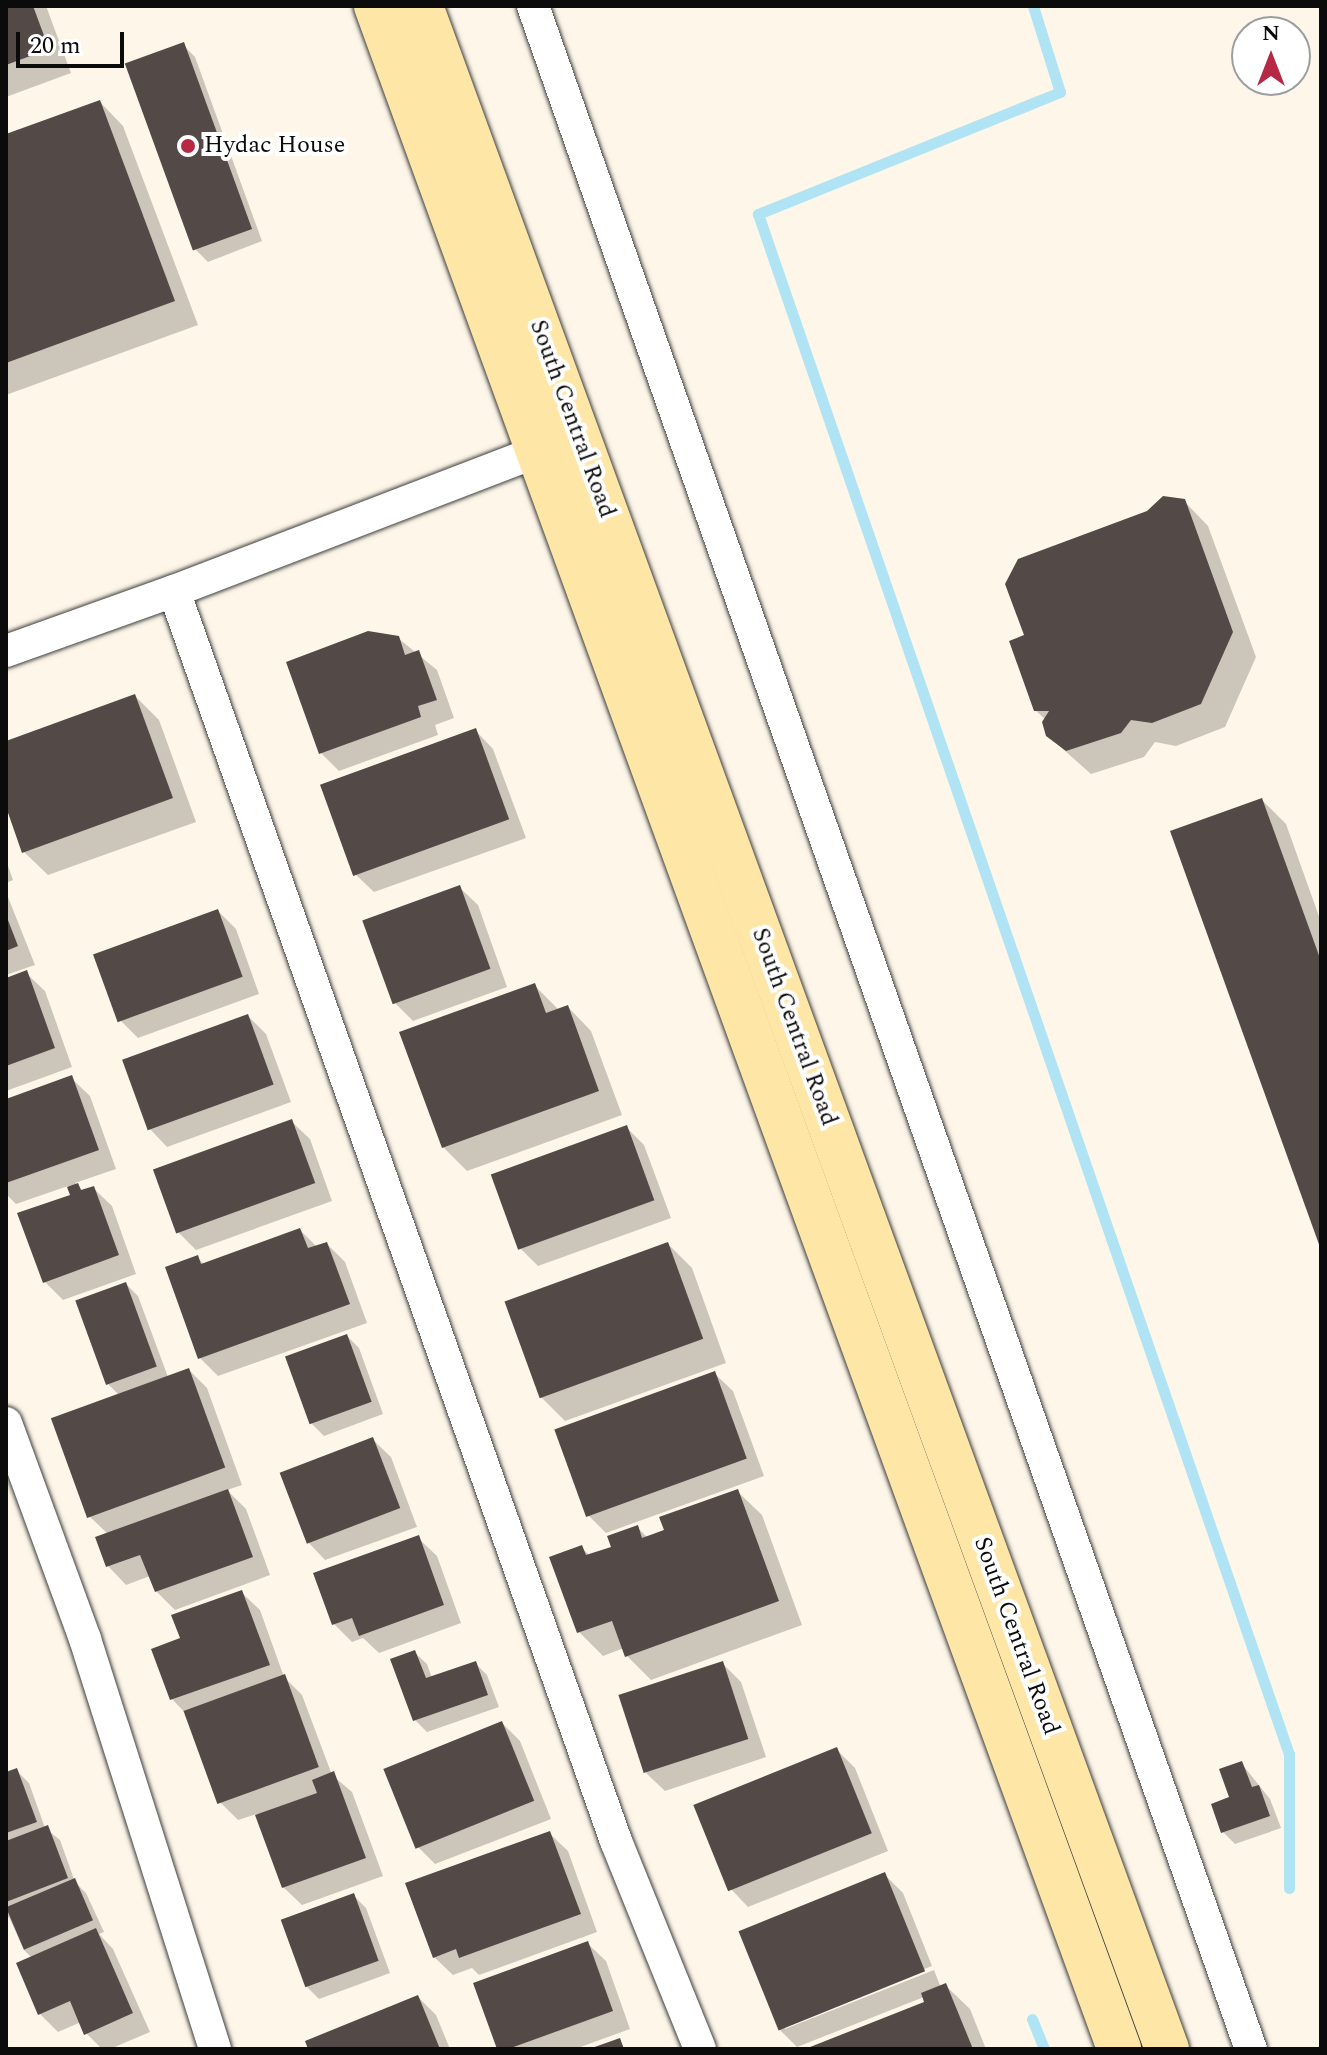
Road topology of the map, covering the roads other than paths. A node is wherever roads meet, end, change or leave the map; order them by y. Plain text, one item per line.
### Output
1 (376, 6) edge
2 (421, 6) edge
3 (533, 6) edge
4 (578, 437) junction
5 (537, 451) junction
6 (174, 591) junction
7 (6, 651) edge
8 (6, 1423) edge
9 (215, 2049) edge
10 (700, 2049) edge
11 (1119, 2049) edge
12 (1167, 2049) edge
13 (1251, 2049) edge

1 - 5 main road, South Central Road
2 - 4 main road, South Central Road
3 - 13 street
4 - 5 street
4 - 12 main road, South Central Road
5 - 6 street
5 - 11 main road, South Central Road
6 - 7 street
6 - 10 street
8 - 9 street

